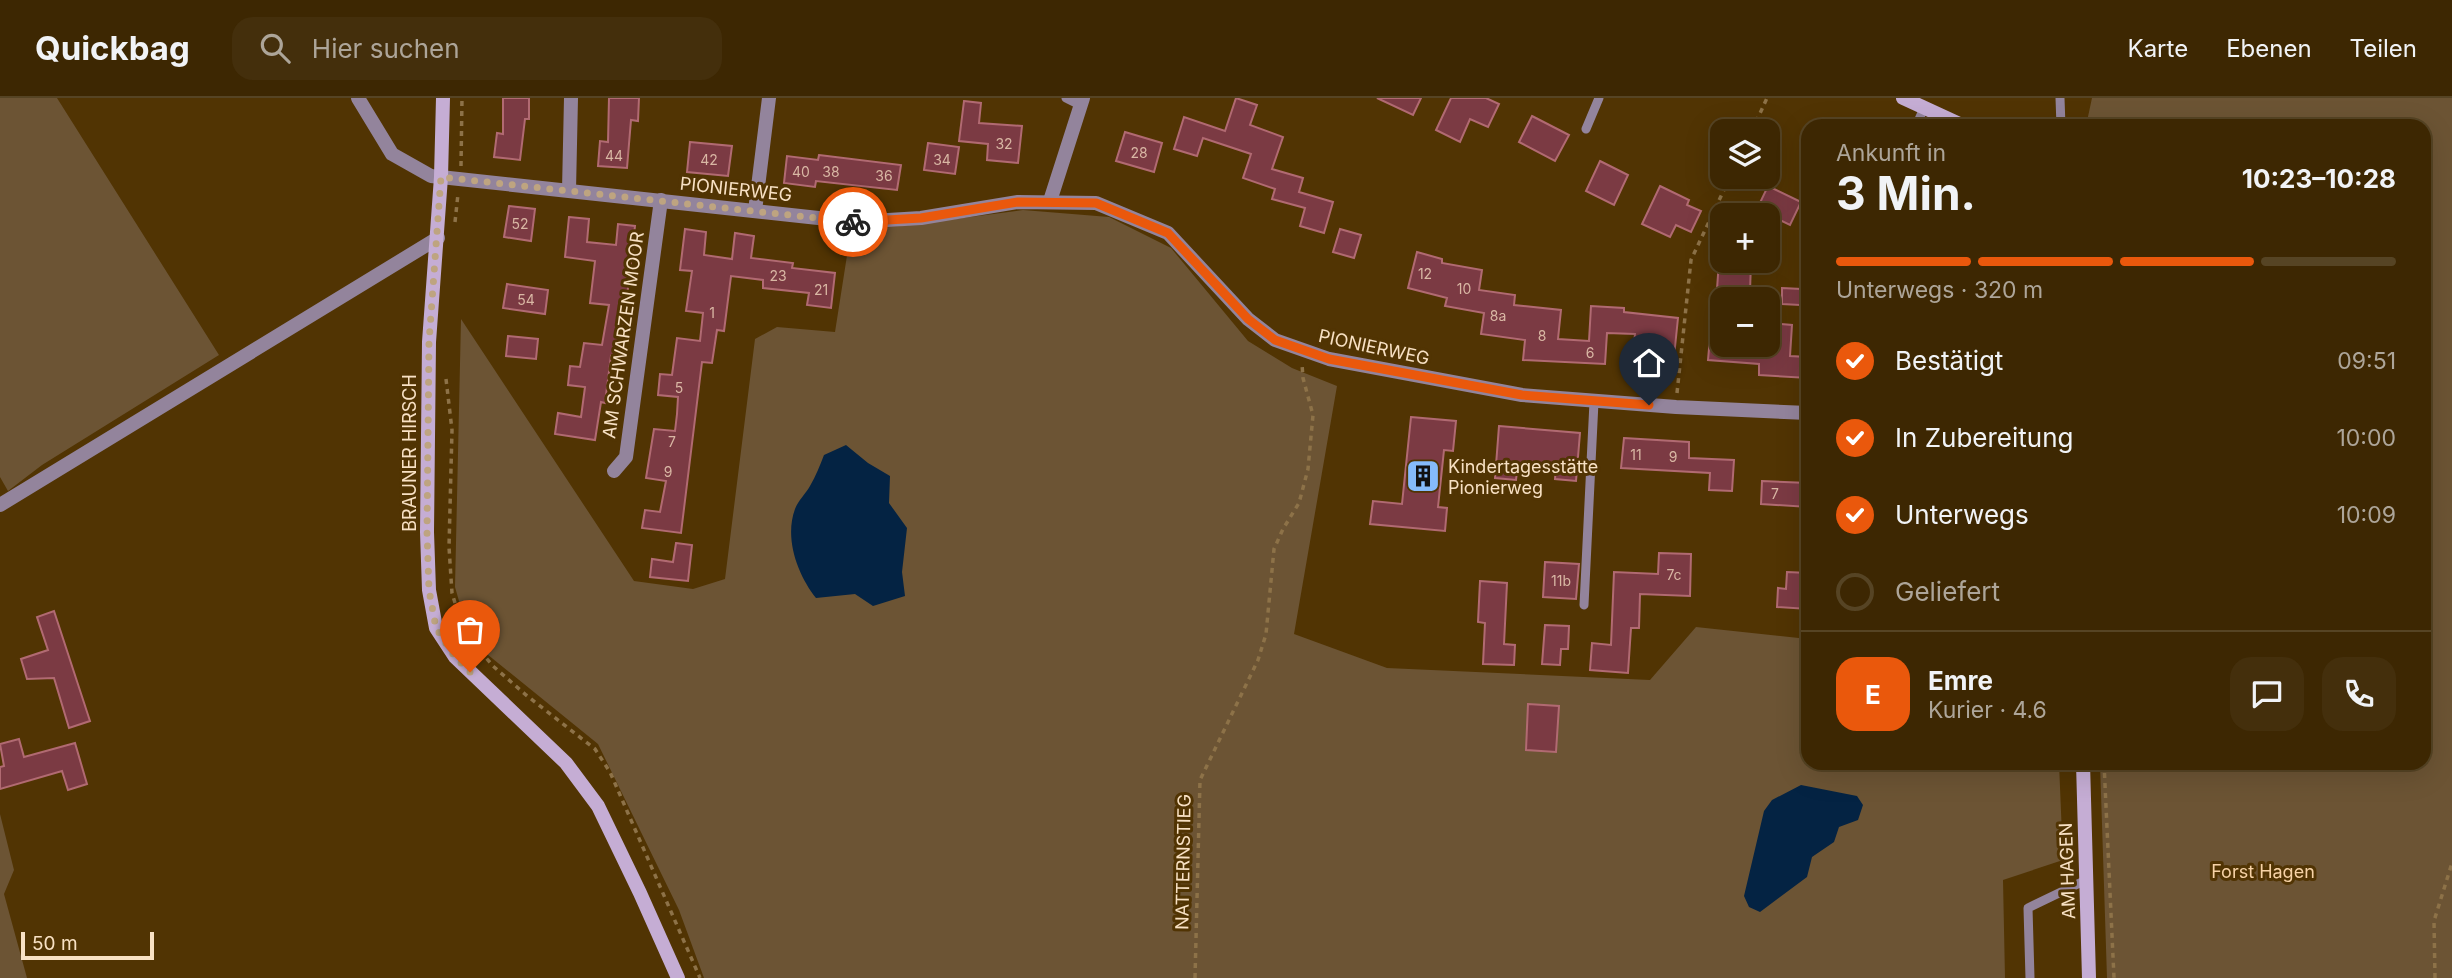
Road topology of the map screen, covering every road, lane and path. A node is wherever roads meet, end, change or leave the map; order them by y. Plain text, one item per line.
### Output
1 (358, 98) edge
2 (443, 98) edge
3 (462, 98) edge
4 (571, 98) edge
5 (769, 98) edge
6 (1066, 98) edge
7 (1599, 98) edge
8 (1768, 98) edge
9 (1903, 98) edge
10 (2060, 98) edge
11 (1082, 102) edge
12 (1924, 108) junction
13 (1758, 119) edge
14 (1919, 119) edge
15 (1948, 119) edge
16 (2061, 119) edge
17 (1586, 128) dead end
18 (441, 177) junction
19 (460, 179) junction
20 (1724, 189) edge
21 (569, 190) junction
22 (661, 200) junction
23 (1050, 201) junction
24 (755, 211) junction
25 (454, 233) dead end
26 (438, 237) junction
27 (1304, 352) junction
28 (444, 367) dead end
29 (1594, 402) junction
30 (1676, 407) junction
31 (1801, 412) edge
32 (614, 471) dead end
33 (0, 505) edge
34 (1584, 605) dead end
35 (2083, 770) edge
36 (2104, 770) edge
37 (2452, 863) edge
38 (2086, 880) junction
39 (678, 978) edge
40 (700, 978) edge
41 (1195, 978) edge
42 (2030, 978) edge
43 (2089, 978) edge
44 (2114, 978) edge
45 (2435, 978) edge

1 - 18 street, PIONIERWEG
2 - 18 street, BRAUNER HIRSCH
3 - 19 path
4 - 21 street
5 - 24 street
6 - 11 lane
7 - 17 lane
8 - 13 path
9 - 12 street
10 - 16 lane
11 - 23 street
12 - 14 lane
12 - 15 street
18 - 19 street, PIONIERWEG
18 - 26 street, BRAUNER HIRSCH
19 - 21 street, PIONIERWEG
19 - 25 path
20 - 30 path
21 - 22 street, PIONIERWEG
22 - 24 street, PIONIERWEG
22 - 32 street, AM SCHWARZEN MOOR
23 - 24 street, PIONIERWEG
23 - 27 street, PIONIERWEG
26 - 33 street
26 - 39 street, BRAUNER HIRSCH
27 - 29 street, PIONIERWEG
27 - 41 path, NATTERNSTIEG
28 - 40 path
29 - 30 street, PIONIERWEG
29 - 34 lane
30 - 31 street, PIONIERWEG
35 - 38 street, AM HAGEN
36 - 44 path
37 - 45 path
38 - 42 lane
38 - 43 street, AM HAGEN

